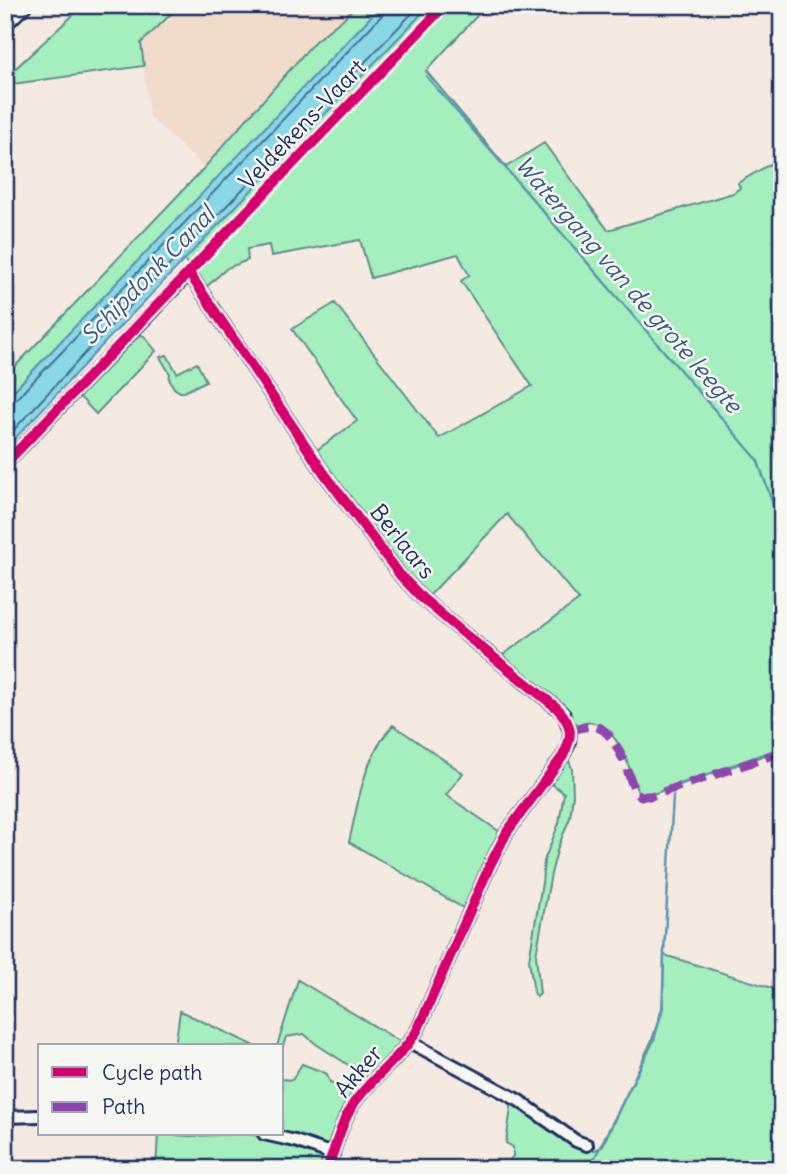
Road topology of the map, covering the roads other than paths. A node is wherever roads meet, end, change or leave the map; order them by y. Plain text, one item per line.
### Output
1 (24, 5) edge
2 (5, 23) edge
3 (5, 464) edge
4 (411, 1042) junction
5 (38, 1116) edge
6 (5, 1117) edge
7 (273, 1136) edge
8 (587, 1145) dead end
9 (333, 1154) junction
10 (327, 1169) edge

1 - 2 main road
3 - 4 street, Berlaars
4 - 8 street, Akker
4 - 9 street, Akker
5 - 6 street
7 - 9 street
9 - 10 street, Akker

